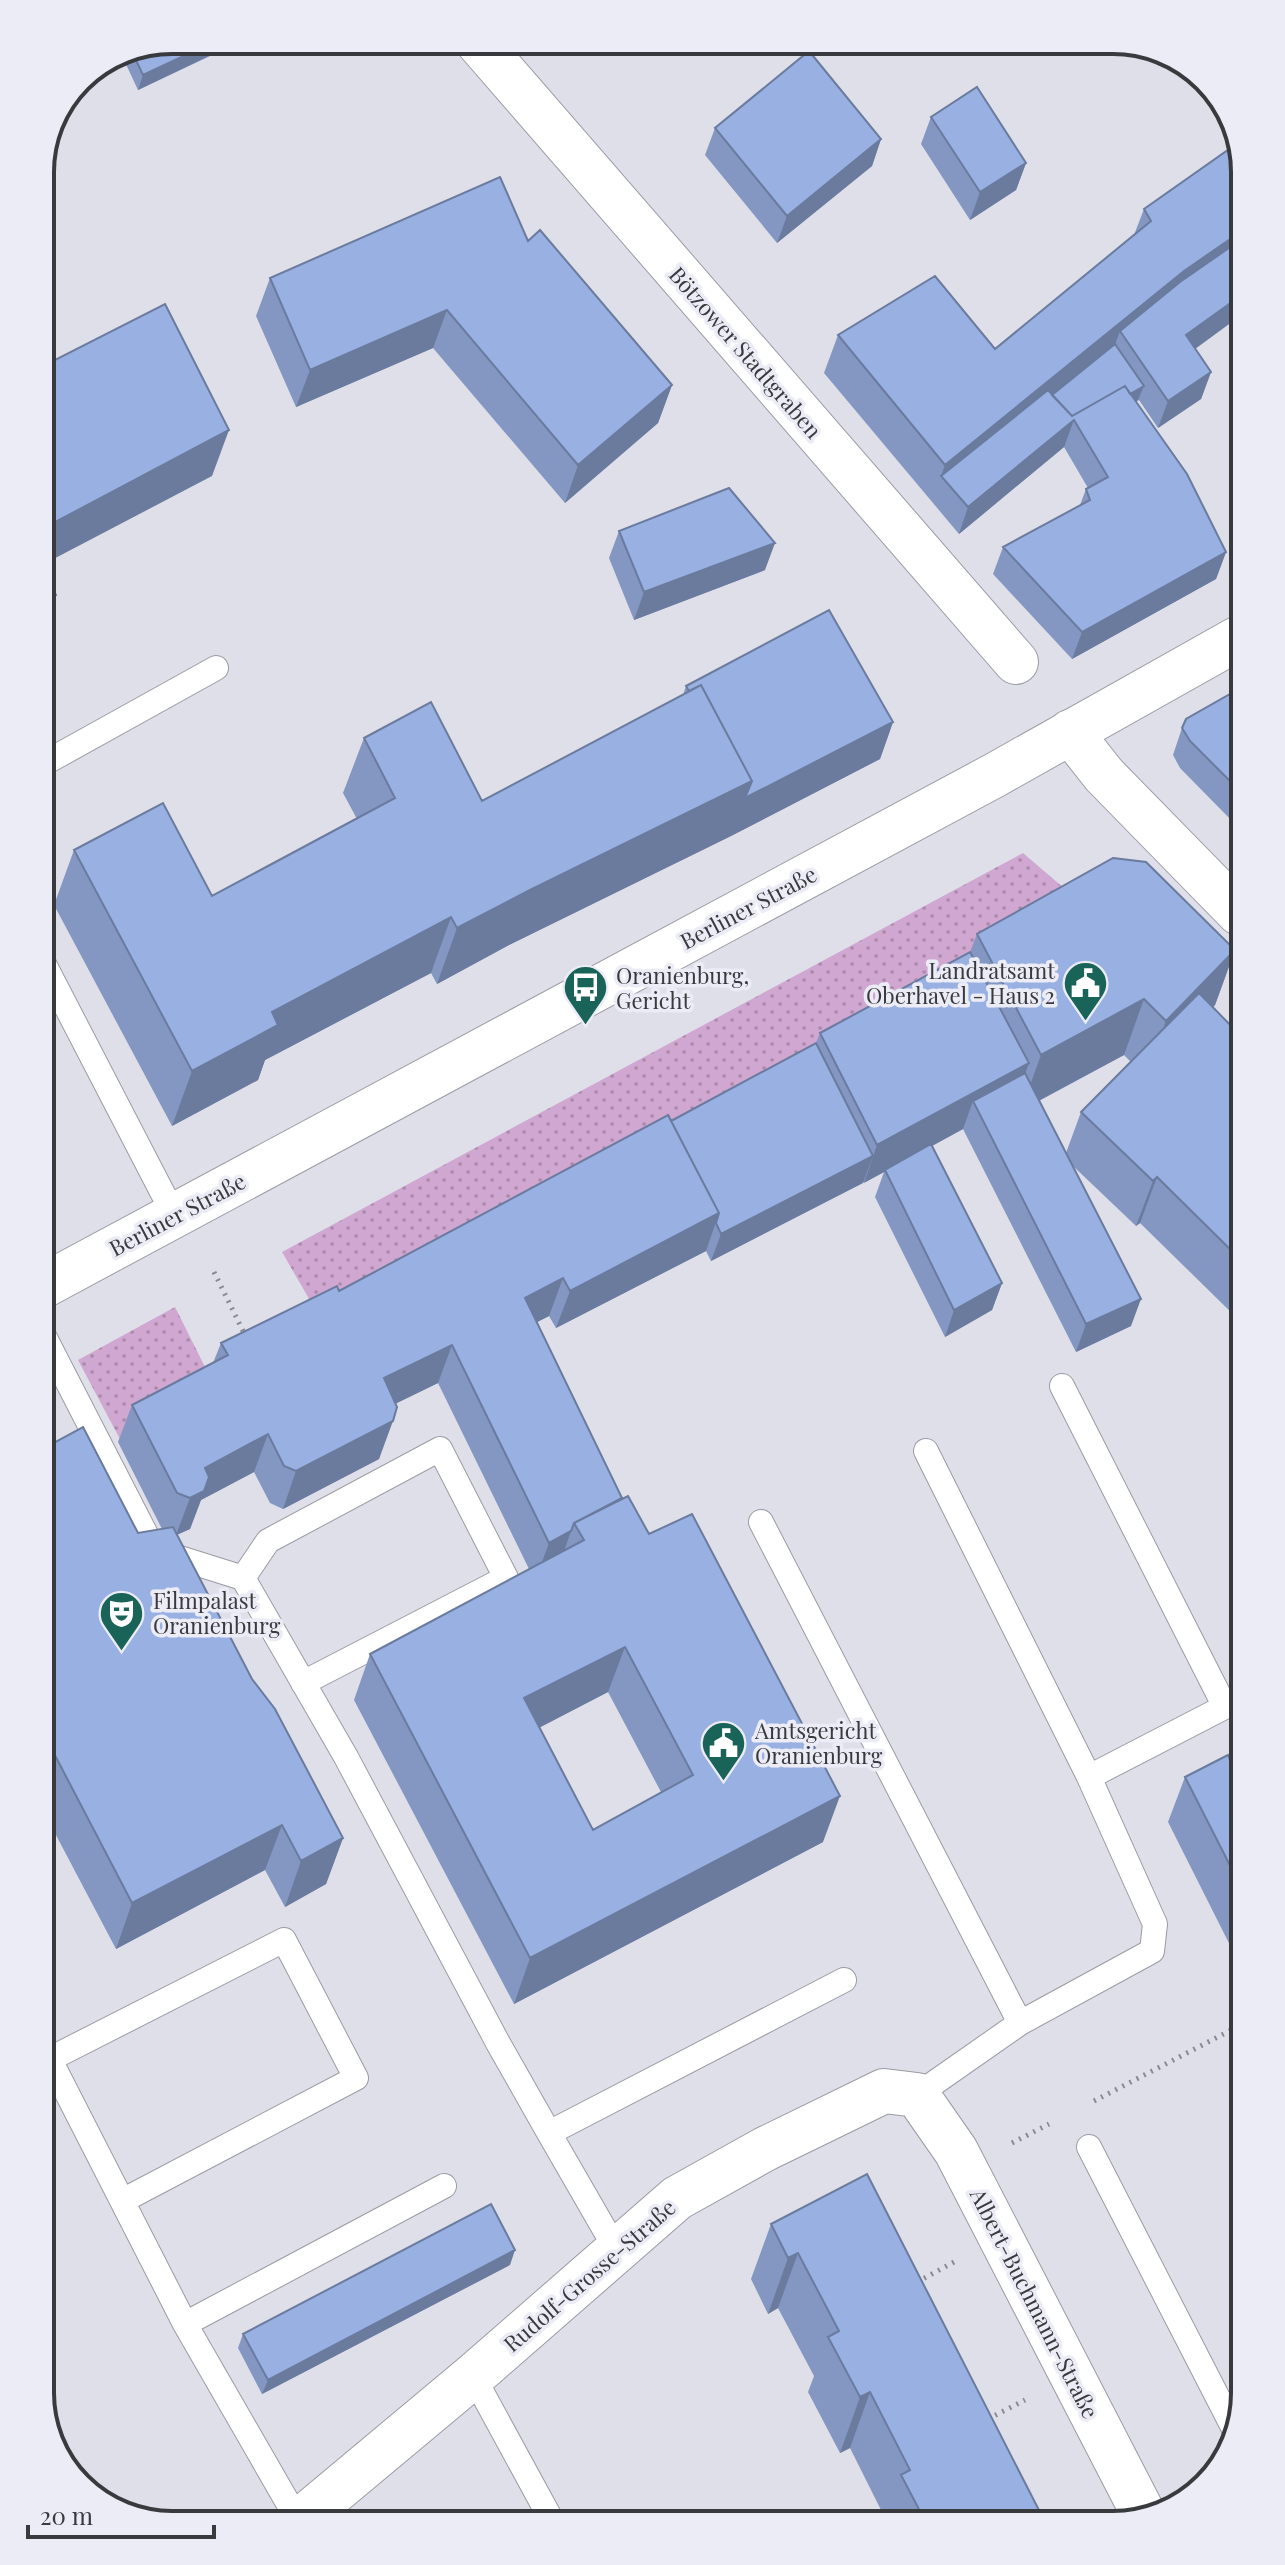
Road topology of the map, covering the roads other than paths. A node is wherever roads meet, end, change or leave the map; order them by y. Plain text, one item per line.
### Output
1 (488, 54) edge
2 (1231, 642) edge
3 (1016, 662) dead end
4 (216, 668) dead end
5 (1070, 732) junction
6 (54, 758) edge
7 (1231, 905) edge
8 (54, 983) edge
9 (174, 1215) junction
10 (54, 1280) edge
11 (54, 1356) edge
12 (1062, 1386) dead end
13 (926, 1451) dead end
14 (761, 1522) dead end
15 (243, 1578) junction
16 (303, 1683) junction
17 (1231, 1699) edge
18 (1231, 1704) edge
19 (1089, 1777) junction
20 (844, 1980) dead end
21 (1020, 2023) junction
22 (54, 2055) edge
23 (54, 2068) edge
24 (917, 2095) junction
25 (549, 2133) junction
26 (1089, 2147) dead end
27 (444, 2186) dead end
28 (122, 2201) junction
29 (617, 2251) junction
30 (185, 2324) junction
31 (473, 2376) junction
32 (1228, 2418) edge
33 (1140, 2508) edge
34 (291, 2511) edge
35 (312, 2511) edge
36 (547, 2511) edge

1 - 3 street, Bötzower Stadtgraben
2 - 5 street, Berliner Straße
4 - 6 lane
5 - 7 street
5 - 9 street, Berliner Straße
8 - 9 lane
9 - 10 street, Berliner Straße
11 - 15 lane
12 - 17 lane
13 - 19 lane
14 - 21 lane
15 - 16 lane
15 - 16 lane
16 - 25 lane
18 - 19 lane
19 - 21 lane
20 - 25 lane
21 - 24 lane
22 - 28 lane
23 - 28 lane
24 - 29 street, Rudolf-Grosse-Straße
24 - 33 street, Albert-Buchmann-Straße
25 - 29 lane
26 - 32 lane
27 - 30 lane
28 - 30 lane
29 - 31 street, Rudolf-Grosse-Straße
30 - 34 lane
31 - 35 street, Rudolf-Grosse-Straße
31 - 36 lane

